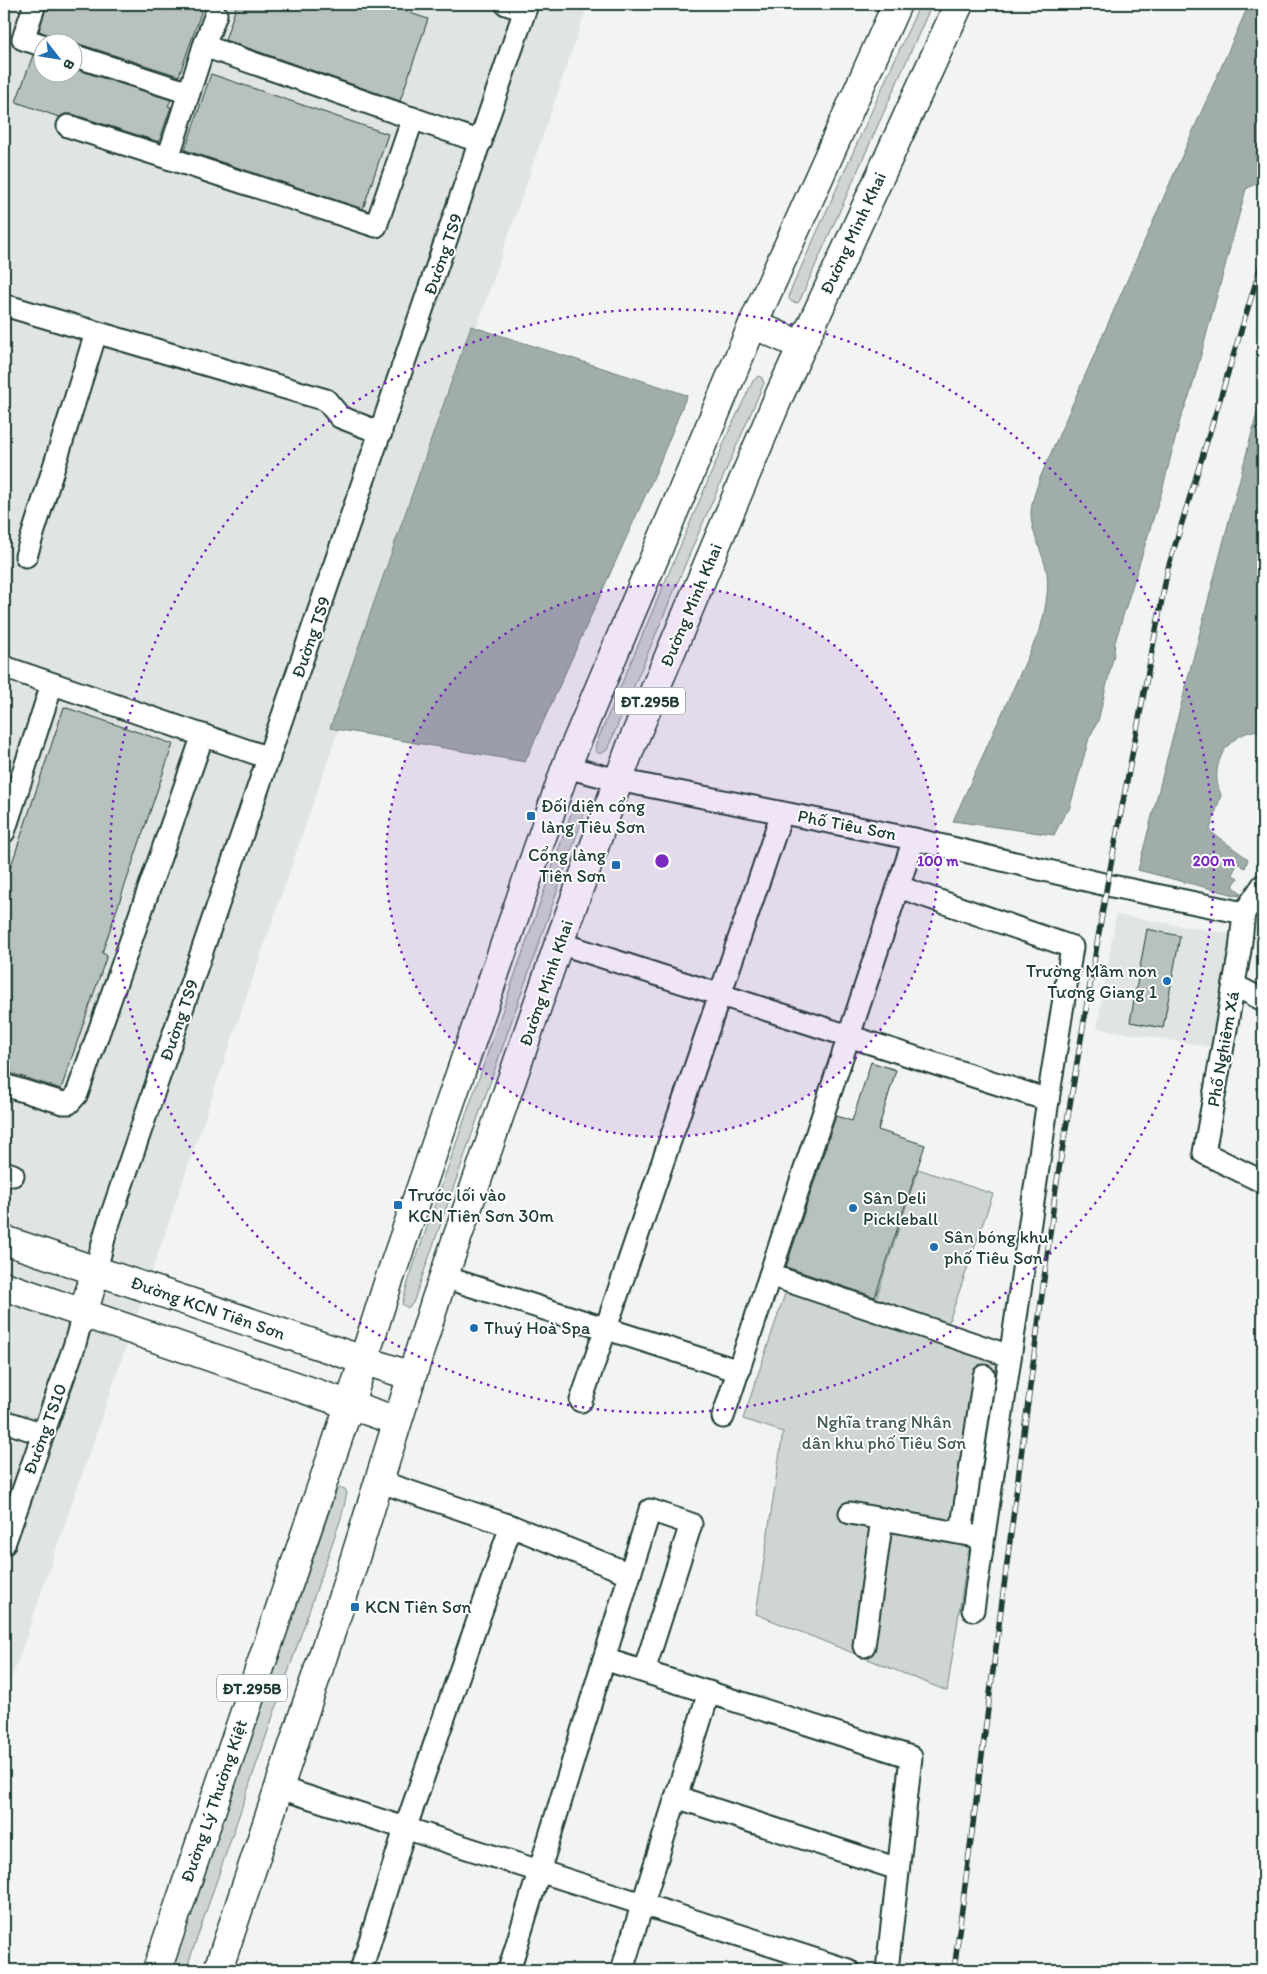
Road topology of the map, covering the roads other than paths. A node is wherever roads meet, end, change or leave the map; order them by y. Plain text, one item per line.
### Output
1 (35, 4) edge
2 (897, 4) edge
3 (958, 4) edge
4 (520, 6) edge
5 (216, 14) dead end
6 (32, 42) edge
7 (204, 46) junction
8 (82, 58) edge
9 (189, 93) junction
10 (412, 118) junction
11 (68, 126) dead end
12 (481, 142) junction
13 (168, 158) junction
14 (4, 305) edge
15 (753, 324) junction
16 (96, 333) junction
17 (802, 346) junction
18 (381, 433) junction
19 (26, 556) dead end
20 (4, 667) edge
21 (52, 684) junction
22 (203, 735) junction
23 (270, 758) junction
24 (566, 767) junction
25 (618, 780) junction
26 (782, 813) junction
27 (4, 832) edge
28 (914, 839) junction
29 (1263, 885) edge
30 (899, 887) junction
31 (1244, 913) junction
32 (559, 943) junction
33 (1234, 985) junction
34 (721, 995) junction
35 (1263, 1000) edge
36 (850, 1036) junction
37 (4, 1085) edge
38 (1048, 1100) junction
39 (1263, 1182) edge
40 (4, 1240) edge
41 (96, 1270) junction
42 (770, 1275) junction
43 (444, 1277) junction
44 (4, 1286) edge
45 (83, 1314) junction
46 (606, 1328) junction
47 (1010, 1356) junction
48 (363, 1359) junction
49 (738, 1371) junction
50 (411, 1376) junction
51 (984, 1376) dead end
52 (581, 1401) dead end
53 (349, 1406) junction
54 (723, 1417) dead end
55 (4, 1421) edge
56 (397, 1421) junction
57 (43, 1434) junction
58 (378, 1481) junction
59 (850, 1513) dead end
60 (882, 1518) junction
61 (511, 1526) junction
62 (961, 1533) junction
63 (984, 1538) junction
64 (4, 1544) edge
65 (630, 1574) junction
66 (973, 1610) dead end
67 (864, 1646) dead end
68 (604, 1659) junction
69 (644, 1671) junction
70 (709, 1692) junction
71 (280, 1788) junction
72 (676, 1797) junction
73 (405, 1829) junction
74 (898, 1869) junction
75 (539, 1872) junction
76 (643, 1904) junction
77 (156, 1970) edge
78 (218, 1970) edge
79 (360, 1970) edge
80 (509, 1970) edge
81 (622, 1970) edge
82 (848, 1970) edge
83 (887, 1970) edge

1 - 6 street
2 - 15 main road, ĐT.295B
3 - 17 main road, Đường Minh Khai / ĐT.295B
4 - 12 street, Đường TS9
5 - 7 street
7 - 9 street
7 - 10 street
8 - 9 street
9 - 13 street
10 - 12 street
10 - 13 street
11 - 13 street
12 - 18 street, Đường TS9
14 - 16 street
15 - 17 main road
15 - 24 main road, ĐT.295B
16 - 18 street
16 - 19 street
17 - 25 main road, Đường Minh Khai / ĐT.295B
18 - 23 street, Đường TS9
20 - 21 street
21 - 22 street
21 - 27 street
22 - 23 street
22 - 37 street
23 - 41 street, Đường TS9
24 - 25 street, Phố Tiêu Sơn
24 - 48 main road, ĐT.295B
25 - 26 street, Phố Tiêu Sơn
25 - 32 main road, Đường Minh Khai / ĐT.295B
26 - 28 street, Phố Tiêu Sơn
26 - 34 street
28 - 30 street
28 - 31 street, Phố Tiêu Sơn
29 - 31 street, Phố Nghiêm Xá
30 - 36 street
30 - 38 street
31 - 33 street, Phố Nghiêm Xá
32 - 34 street
32 - 43 main road, Đường Minh Khai / ĐT.295B
33 - 35 street
33 - 39 street, Phố Nghiêm Xá
34 - 36 street
34 - 46 street
36 - 38 street
36 - 42 street
38 - 47 street
40 - 41 main road, Đường KCN Tiên Sơn
41 - 45 main road
41 - 48 main road, Đường KCN Tiên Sơn
42 - 47 street
42 - 49 street
43 - 46 street
43 - 50 main road, Đường Minh Khai / ĐT.295B
44 - 45 main road
45 - 53 main road
45 - 57 street, Đường TS10
46 - 49 street
46 - 52 street
47 - 63 street
48 - 50 main road, Đường KCN Tiên Sơn
48 - 53 main road, ĐT.295B
49 - 54 street
50 - 56 main road, Đường Minh Khai / ĐT.295B
51 - 62 street
53 - 56 main road
53 - 77 main road, Đường Lý Thường Kiệt / ĐT.295B
55 - 57 street
56 - 58 main road, ĐT.295B
57 - 64 street, Đường TS10
58 - 61 street
58 - 71 main road, ĐT.295B
59 - 60 street
60 - 62 street
60 - 67 street
61 - 65 street
61 - 73 street
62 - 63 street
63 - 66 street
65 - 68 street
65 - 69 street
68 - 69 street
68 - 75 street
69 - 70 street
70 - 72 street
70 - 74 street
71 - 73 street
71 - 78 main road, ĐT.295B
72 - 74 street
72 - 76 street
73 - 75 street
73 - 79 street
74 - 83 street
75 - 76 street
75 - 80 street
76 - 81 street
76 - 82 street

